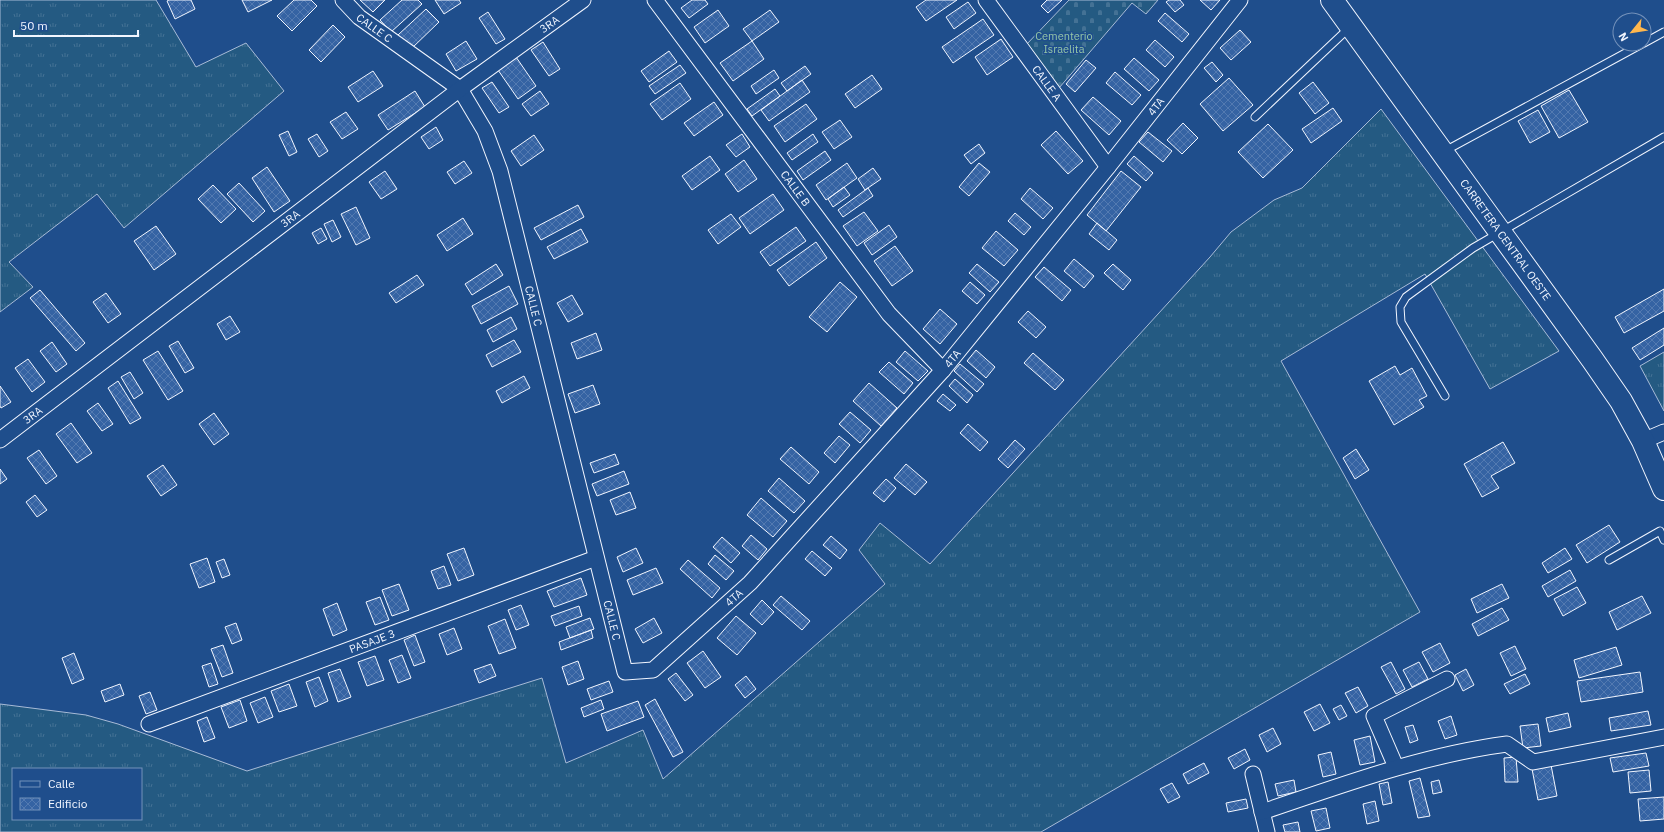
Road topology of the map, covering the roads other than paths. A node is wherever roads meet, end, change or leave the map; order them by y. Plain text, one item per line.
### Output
1 (343, 0) edge
2 (583, 0) edge
3 (655, 0) edge
4 (986, 0) edge
5 (1240, 0) edge
6 (1332, 0) edge
7 (1351, 25) junction
8 (1664, 32) edge
9 (1652, 38) edge
10 (1626, 52) edge
11 (460, 89) junction
12 (1254, 117) dead end
13 (1664, 137) edge
14 (1443, 152) junction
15 (1108, 166) junction
16 (1500, 232) junction
17 (943, 370) junction
18 (1445, 396) dead end
19 (1664, 432) edge
20 (0, 440) edge
21 (1643, 441) junction
22 (1664, 489) edge
23 (1664, 540) edge
24 (596, 558) junction
25 (1609, 560) dead end
26 (626, 672) joint
27 (1448, 679) dead end
28 (149, 724) dead end
29 (1664, 737) edge
30 (1396, 767) junction
31 (1253, 774) dead end
32 (1262, 812) junction
33 (1267, 832) edge

1 - 11 street, CALLE C
2 - 11 street, 3RA
3 - 17 street, CALLE B
4 - 15 street, CALLE A
5 - 15 street, 4TA
6 - 7 main road, CARRETERA CENTRAL OESTE
7 - 12 lane
7 - 14 main road, CARRETERA CENTRAL OESTE
8 - 9 lane
10 - 14 lane
11 - 20 street, 3RA
11 - 24 street, CALLE C
13 - 16 lane
14 - 16 main road, CARRETERA CENTRAL OESTE
15 - 17 street, 4TA
16 - 18 lane
16 - 21 main road, CARRETERA CENTRAL OESTE
17 - 26 street, 4TA
19 - 21 street
21 - 22 main road, CARRETERA CENTRAL OESTE
23 - 25 lane
24 - 26 street, CALLE C
24 - 28 street, PASAJE 3
27 - 30 street
29 - 30 street
30 - 32 street
31 - 32 street
32 - 33 street

